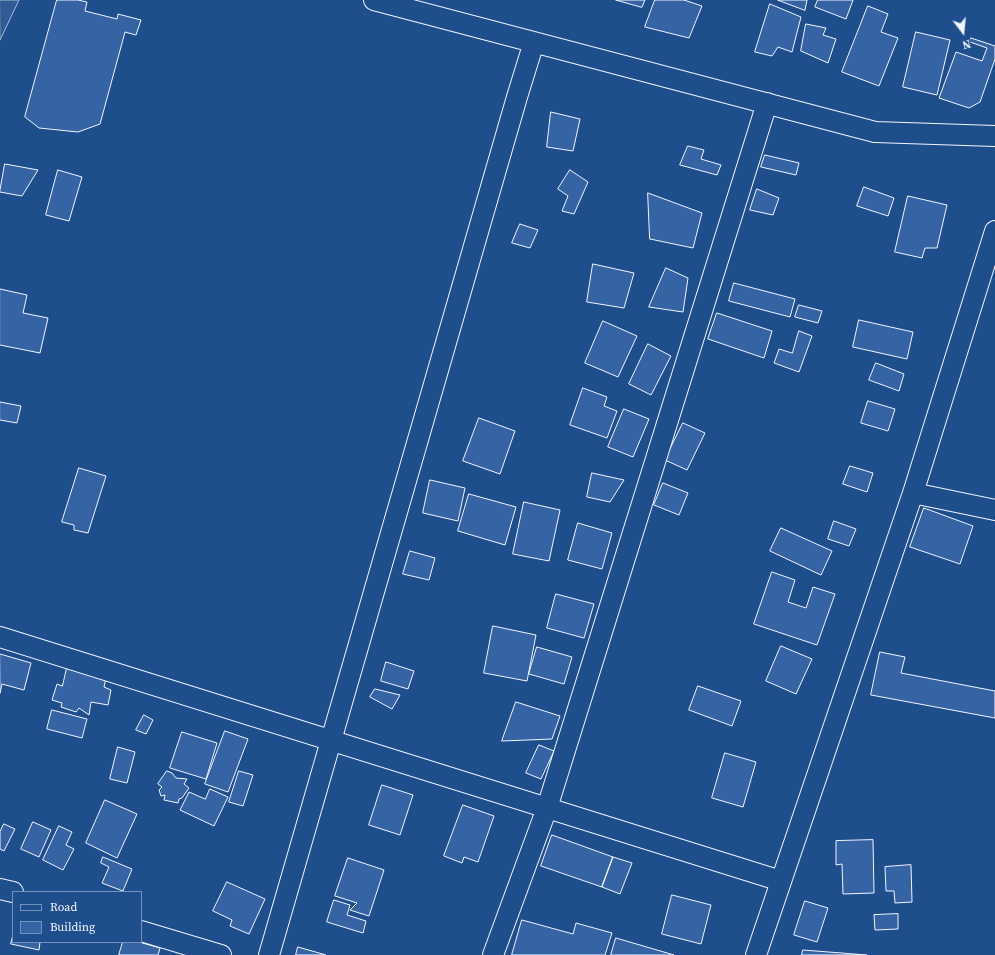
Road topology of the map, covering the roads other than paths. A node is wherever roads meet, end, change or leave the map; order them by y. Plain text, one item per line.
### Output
1 (374, 0) edge
2 (534, 42) junction
3 (766, 103) junction
4 (995, 136) edge
5 (995, 231) edge
6 (913, 493) junction
7 (995, 510) edge
8 (0, 637) edge
9 (331, 740) junction
10 (546, 808) junction
11 (780, 881) junction
12 (0, 889) edge
13 (12, 892) edge
14 (142, 931) edge
15 (221, 955) edge
16 (269, 955) edge
17 (493, 955) edge
18 (756, 955) edge

1 - 2 street
2 - 3 street
2 - 9 street
3 - 4 street
3 - 10 street
5 - 6 street
6 - 7 street
6 - 11 street
8 - 9 street
9 - 10 street
9 - 16 street
10 - 11 street
10 - 17 street
11 - 18 street
12 - 13 street
14 - 15 street

